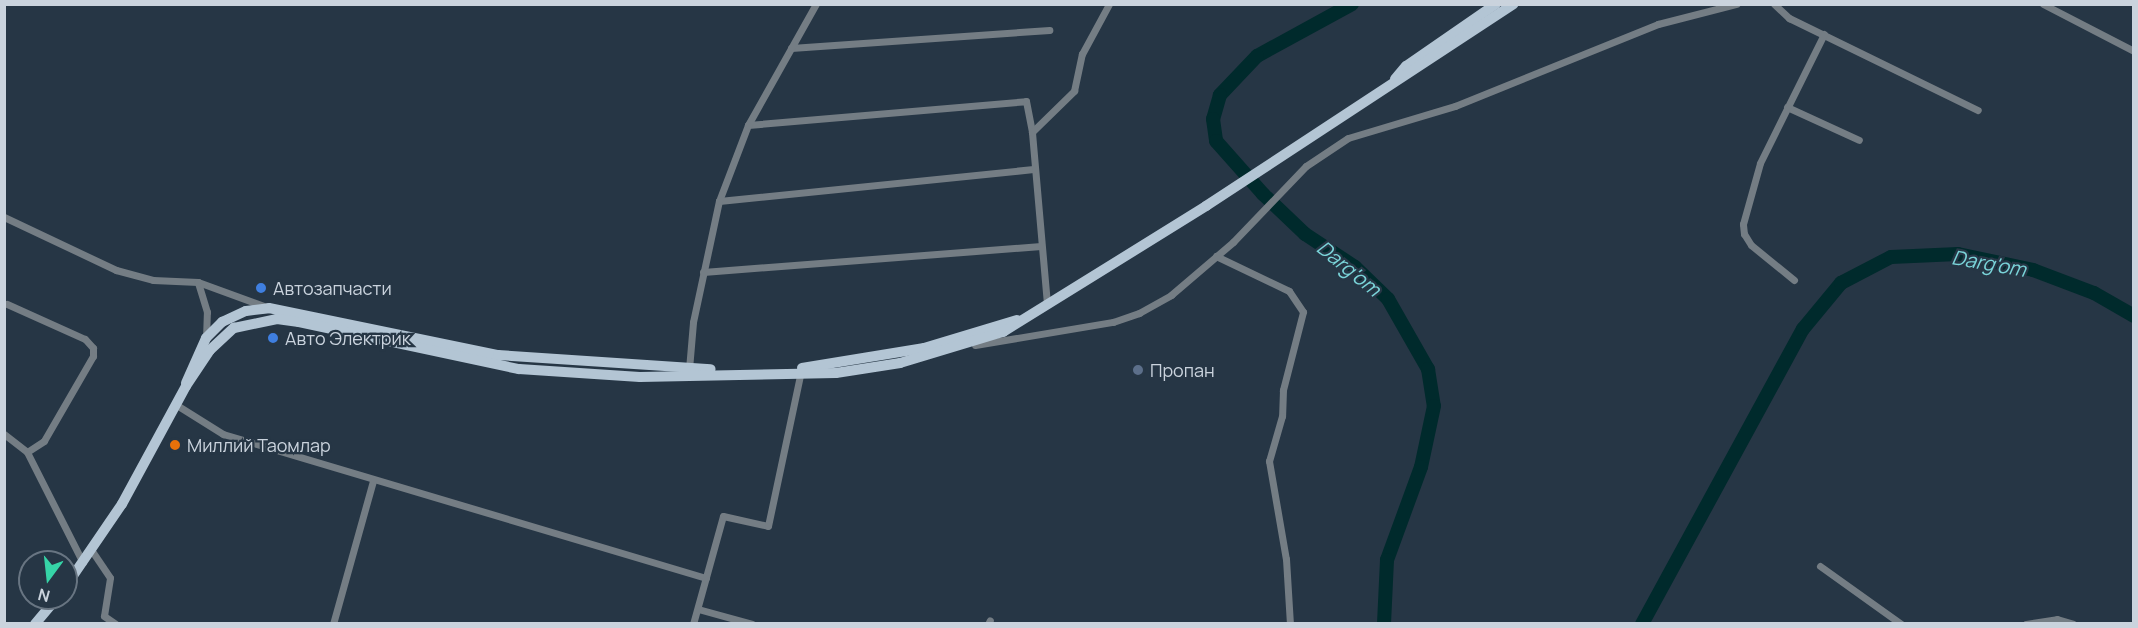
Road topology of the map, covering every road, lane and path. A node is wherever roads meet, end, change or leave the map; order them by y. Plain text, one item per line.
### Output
1 (816, 4) edge
2 (1109, 4) edge
3 (1496, 4) edge
4 (1514, 4) edge
5 (1736, 4) edge
6 (1774, 4) edge
7 (2043, 4) edge
8 (1049, 30) dead end
9 (1824, 34) junction
10 (791, 48) junction
11 (2133, 51) edge
12 (1393, 82) junction
13 (1787, 107) junction
14 (1978, 110) dead end
15 (748, 125) junction
16 (1032, 132) junction
17 (1859, 140) dead end
18 (1033, 169) junction
19 (719, 201) junction
20 (4, 217) edge
21 (1041, 246) junction
22 (1216, 256) junction
23 (703, 272) junction
24 (1794, 280) dead end
25 (198, 282) junction
26 (6, 304) dead end
27 (1047, 304) junction
28 (269, 308) junction
29 (1020, 319) junction
30 (206, 338) junction
31 (966, 346) junction
32 (497, 360) junction
33 (689, 369) junction
34 (800, 375) junction
35 (186, 386) junction
36 (175, 404) junction
37 (4, 434) edge
38 (27, 452) junction
39 (373, 482) junction
40 (92, 551) junction
41 (83, 563) junction
42 (1820, 566) dead end
43 (78, 570) edge
44 (706, 578) junction
45 (698, 609) junction
46 (47, 610) edge
47 (35, 624) edge
48 (116, 624) edge
49 (333, 624) edge
50 (693, 624) edge
51 (752, 624) edge
52 (1290, 624) edge
53 (1901, 624) edge
54 (2026, 624) edge
55 (2073, 624) edge

1 - 10 street
2 - 16 street
3 - 12 main road
4 - 12 main road
5 - 22 street
6 - 9 street
7 - 11 street
8 - 10 street
9 - 13 street
9 - 14 street
10 - 15 street
12 - 27 main road
13 - 17 street
13 - 24 street
15 - 16 street
15 - 19 street
16 - 18 street
18 - 19 street
18 - 21 street
19 - 23 street
20 - 25 street
21 - 23 street
21 - 27 street
22 - 31 street
22 - 52 street
23 - 33 street
25 - 28 street
25 - 30 street
26 - 38 street
27 - 29 main road
28 - 30 main road
28 - 32 main road
29 - 31 main road
29 - 33 main road
30 - 35 main road
31 - 34 main road
32 - 33 main road
32 - 34 main road
32 - 35 main road
34 - 44 street
35 - 36 main road
36 - 39 street
36 - 40 main road
37 - 38 street
38 - 41 street
39 - 44 street
39 - 49 street
40 - 41 main road
40 - 48 street
41 - 43 main road
42 - 53 street
44 - 45 street
45 - 50 street
45 - 51 street
46 - 47 main road
54 - 55 street

